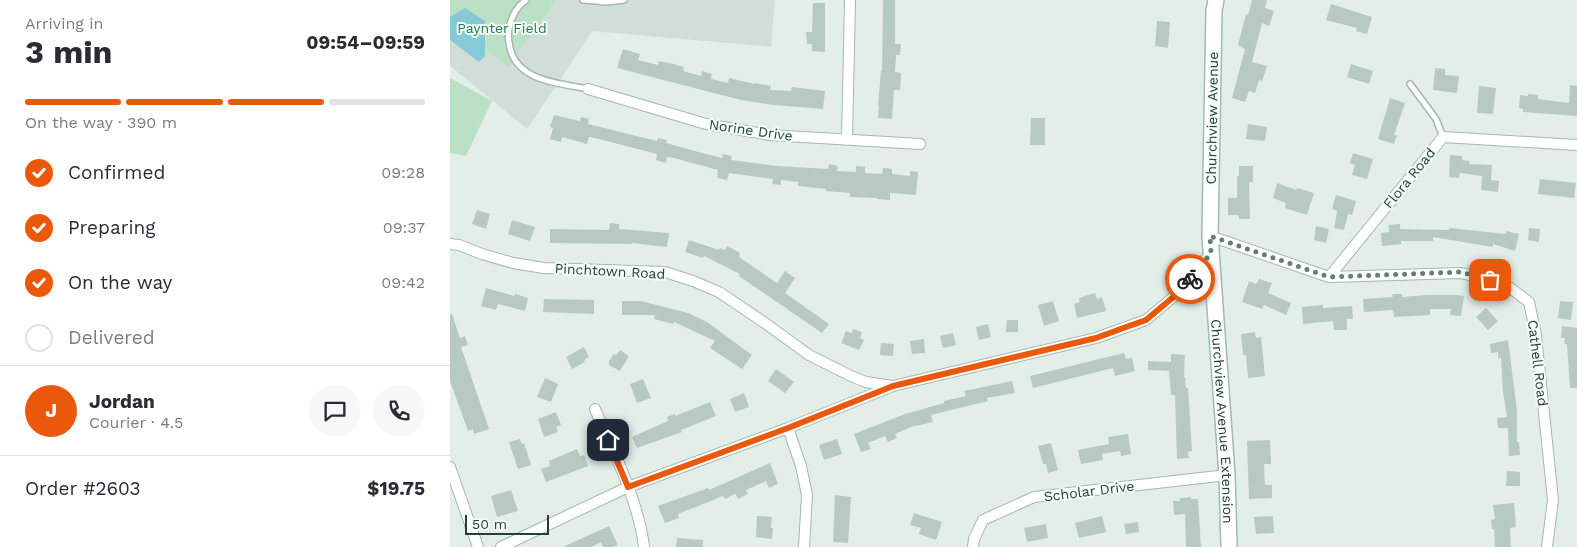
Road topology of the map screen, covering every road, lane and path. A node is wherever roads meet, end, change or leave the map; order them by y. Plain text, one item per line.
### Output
1 (526, 0) edge
2 (583, 0) edge
3 (624, 0) edge
4 (850, 0) edge
5 (1216, 0) edge
6 (1410, 84) dead end
7 (588, 89) joint
8 (1443, 137) junction
9 (847, 140) junction
10 (920, 144) dead end
11 (1577, 146) edge
12 (1210, 236) junction
13 (450, 244) edge
14 (1211, 253) junction
15 (1329, 277) junction
16 (893, 386) junction
17 (595, 409) dead end
18 (788, 428) junction
19 (450, 467) edge
20 (1227, 475) junction
21 (628, 487) junction
22 (478, 547) edge
23 (501, 547) edge
24 (644, 547) edge
25 (804, 547) edge
26 (973, 547) edge
27 (1228, 547) edge
28 (1547, 547) edge

1 - 7 lane
2 - 3 lane
4 - 9 street
5 - 12 street, Churchview Avenue
6 - 8 lane
7 - 9 street, Norine Drive
8 - 11 street, Flora Road
8 - 15 street, Flora Road
9 - 10 street, Norine Drive
12 - 14 street, Churchview Avenue Extension
12 - 15 street, Cathell Road
13 - 16 street, Pinchtown Road
14 - 16 street
14 - 20 street, Churchview Avenue Extension
15 - 28 street, Cathell Road
16 - 18 street
17 - 21 street
18 - 21 street
18 - 25 street
19 - 22 street
20 - 26 street, Scholar Drive
20 - 27 street, Churchview Avenue Extension
21 - 23 street
21 - 24 street

